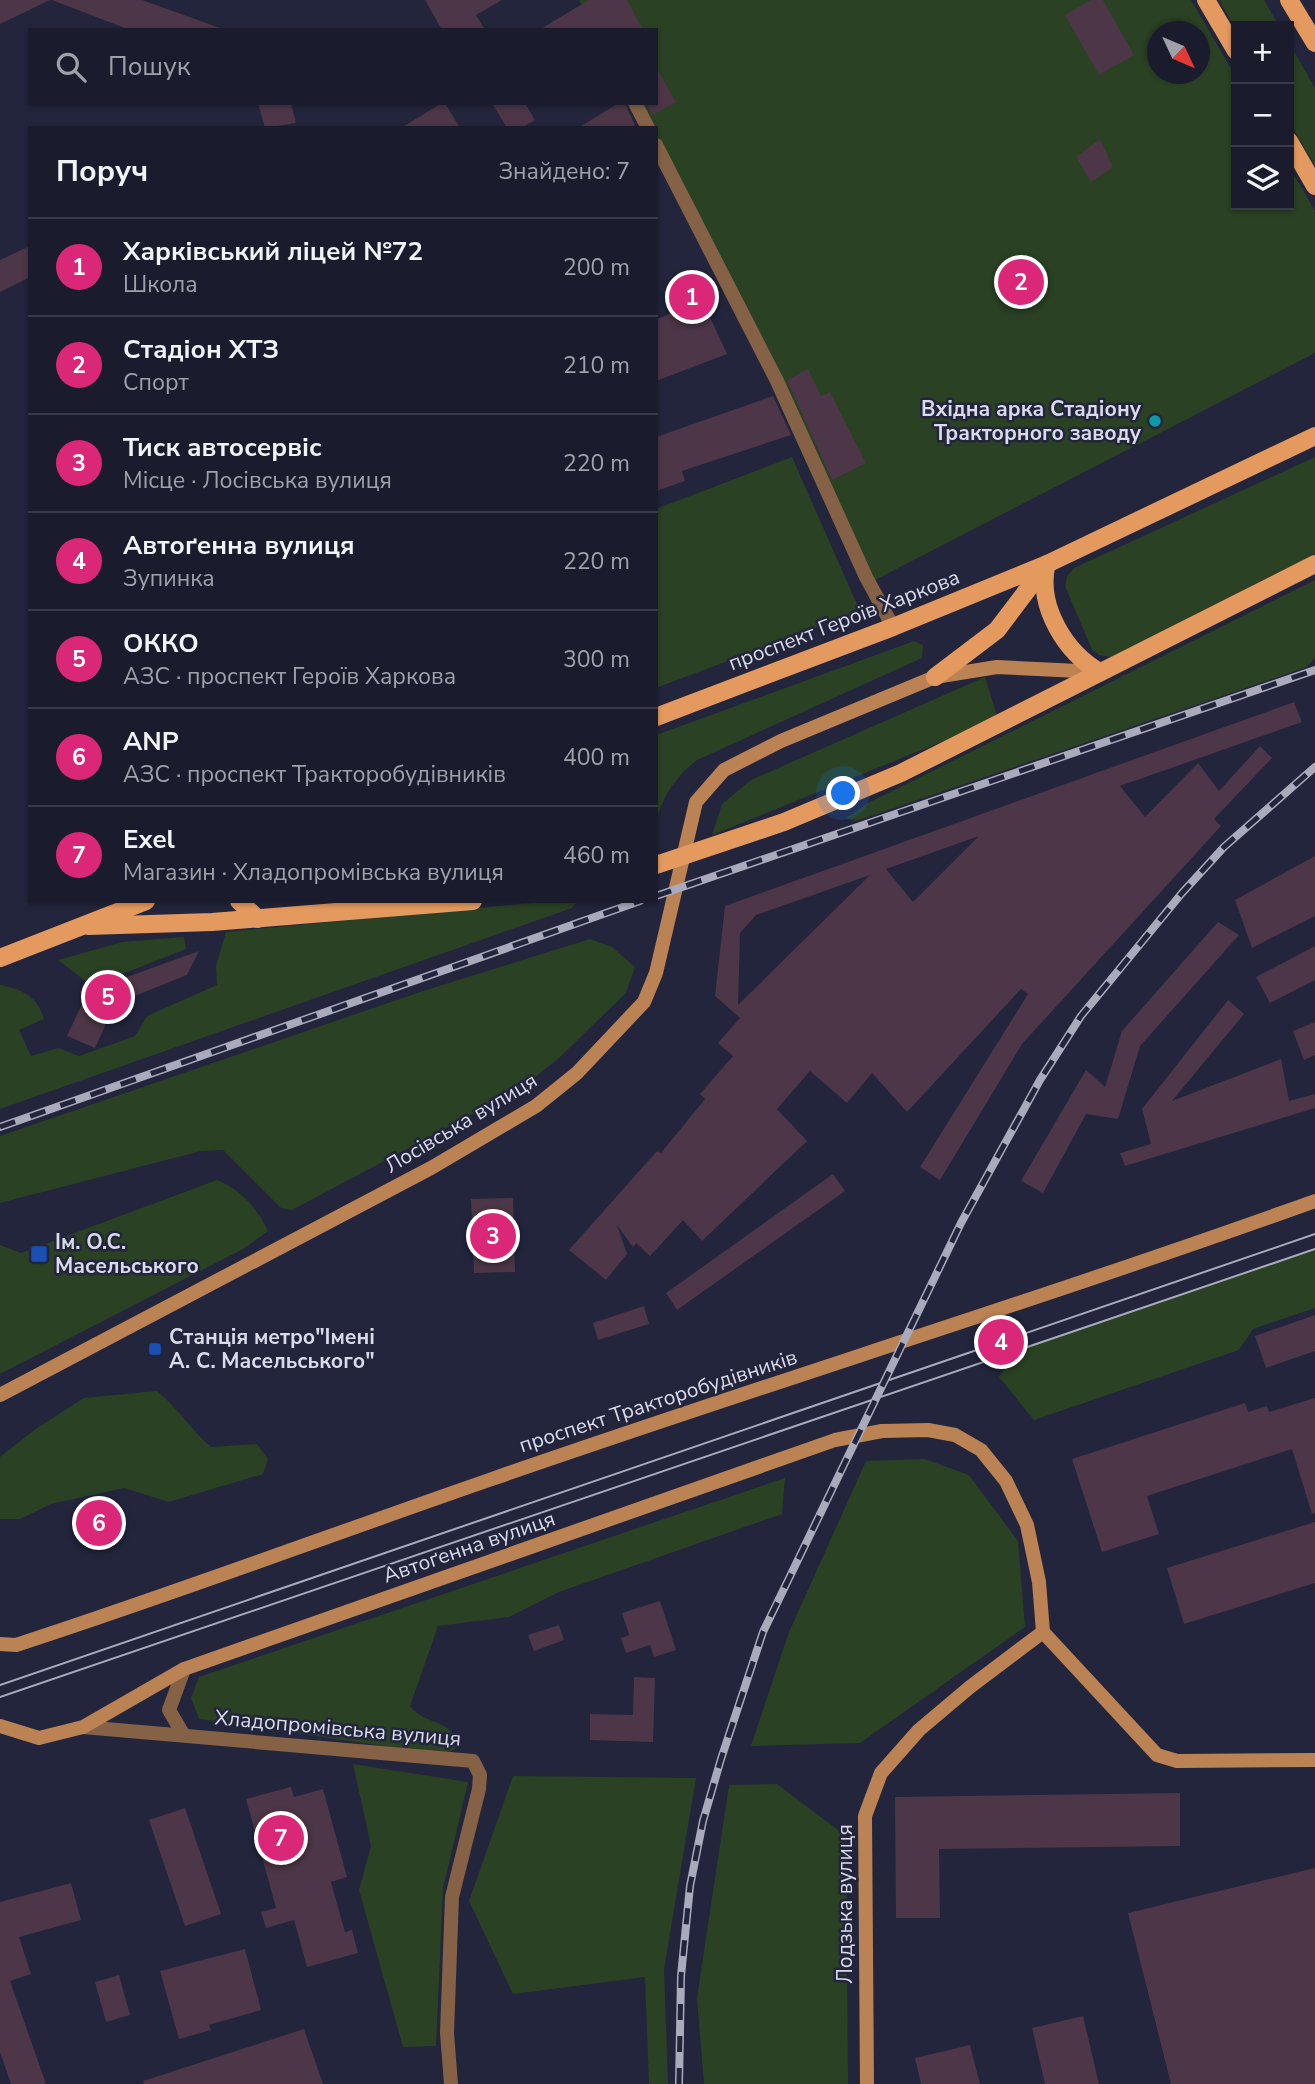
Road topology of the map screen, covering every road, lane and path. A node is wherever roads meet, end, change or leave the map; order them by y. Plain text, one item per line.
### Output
1 (1206, 0) edge
2 (1289, 0) edge
3 (1231, 42) edge
4 (1315, 43) edge
5 (636, 105) edge
6 (647, 126) edge
7 (1292, 147) edge
8 (658, 149) edge
9 (1315, 186) edge
10 (1315, 436) edge
11 (1047, 564) junction
12 (1315, 564) edge
13 (893, 627) junction
14 (1100, 672) junction
15 (935, 677) junction
16 (658, 716) edge
17 (658, 864) edge
18 (141, 903) edge
19 (241, 903) edge
20 (449, 903) edge
21 (258, 919) junction
22 (88, 926) junction
23 (0, 958) edge
24 (1315, 1201) edge
25 (0, 1395) edge
26 (1042, 1632) junction
27 (0, 1644) edge
28 (184, 1669) junction
29 (0, 1726) edge
30 (83, 1727) junction
31 (183, 1734) junction
32 (1315, 1760) edge
33 (451, 2084) edge
34 (867, 2084) edge

1 - 3 main road
2 - 4 main road
5 - 6 street
7 - 9 main road
8 - 13 street
10 - 11 main road, проспект Героїв Харкова
11 - 13 main road, проспект Героїв Харкова
11 - 14 main road
11 - 15 main road
12 - 14 main road
13 - 16 main road, проспект Героїв Харкова
14 - 15 main road, Лосівська вулиця
14 - 17 main road
15 - 25 main road, Лосівська вулиця
18 - 22 main road
19 - 21 main road
20 - 21 main road
21 - 22 main road
22 - 23 main road
24 - 27 main road, проспект Тракторобудівників
26 - 28 main road, Автоґенна вулиця
26 - 32 main road
26 - 34 main road, Лодзька вулиця
28 - 30 main road, Автоґенна вулиця
28 - 31 street
29 - 30 main road, Хладопромівська вулиця
30 - 31 street, Хладопромівська вулиця
31 - 33 street, Хладопромівська вулиця

